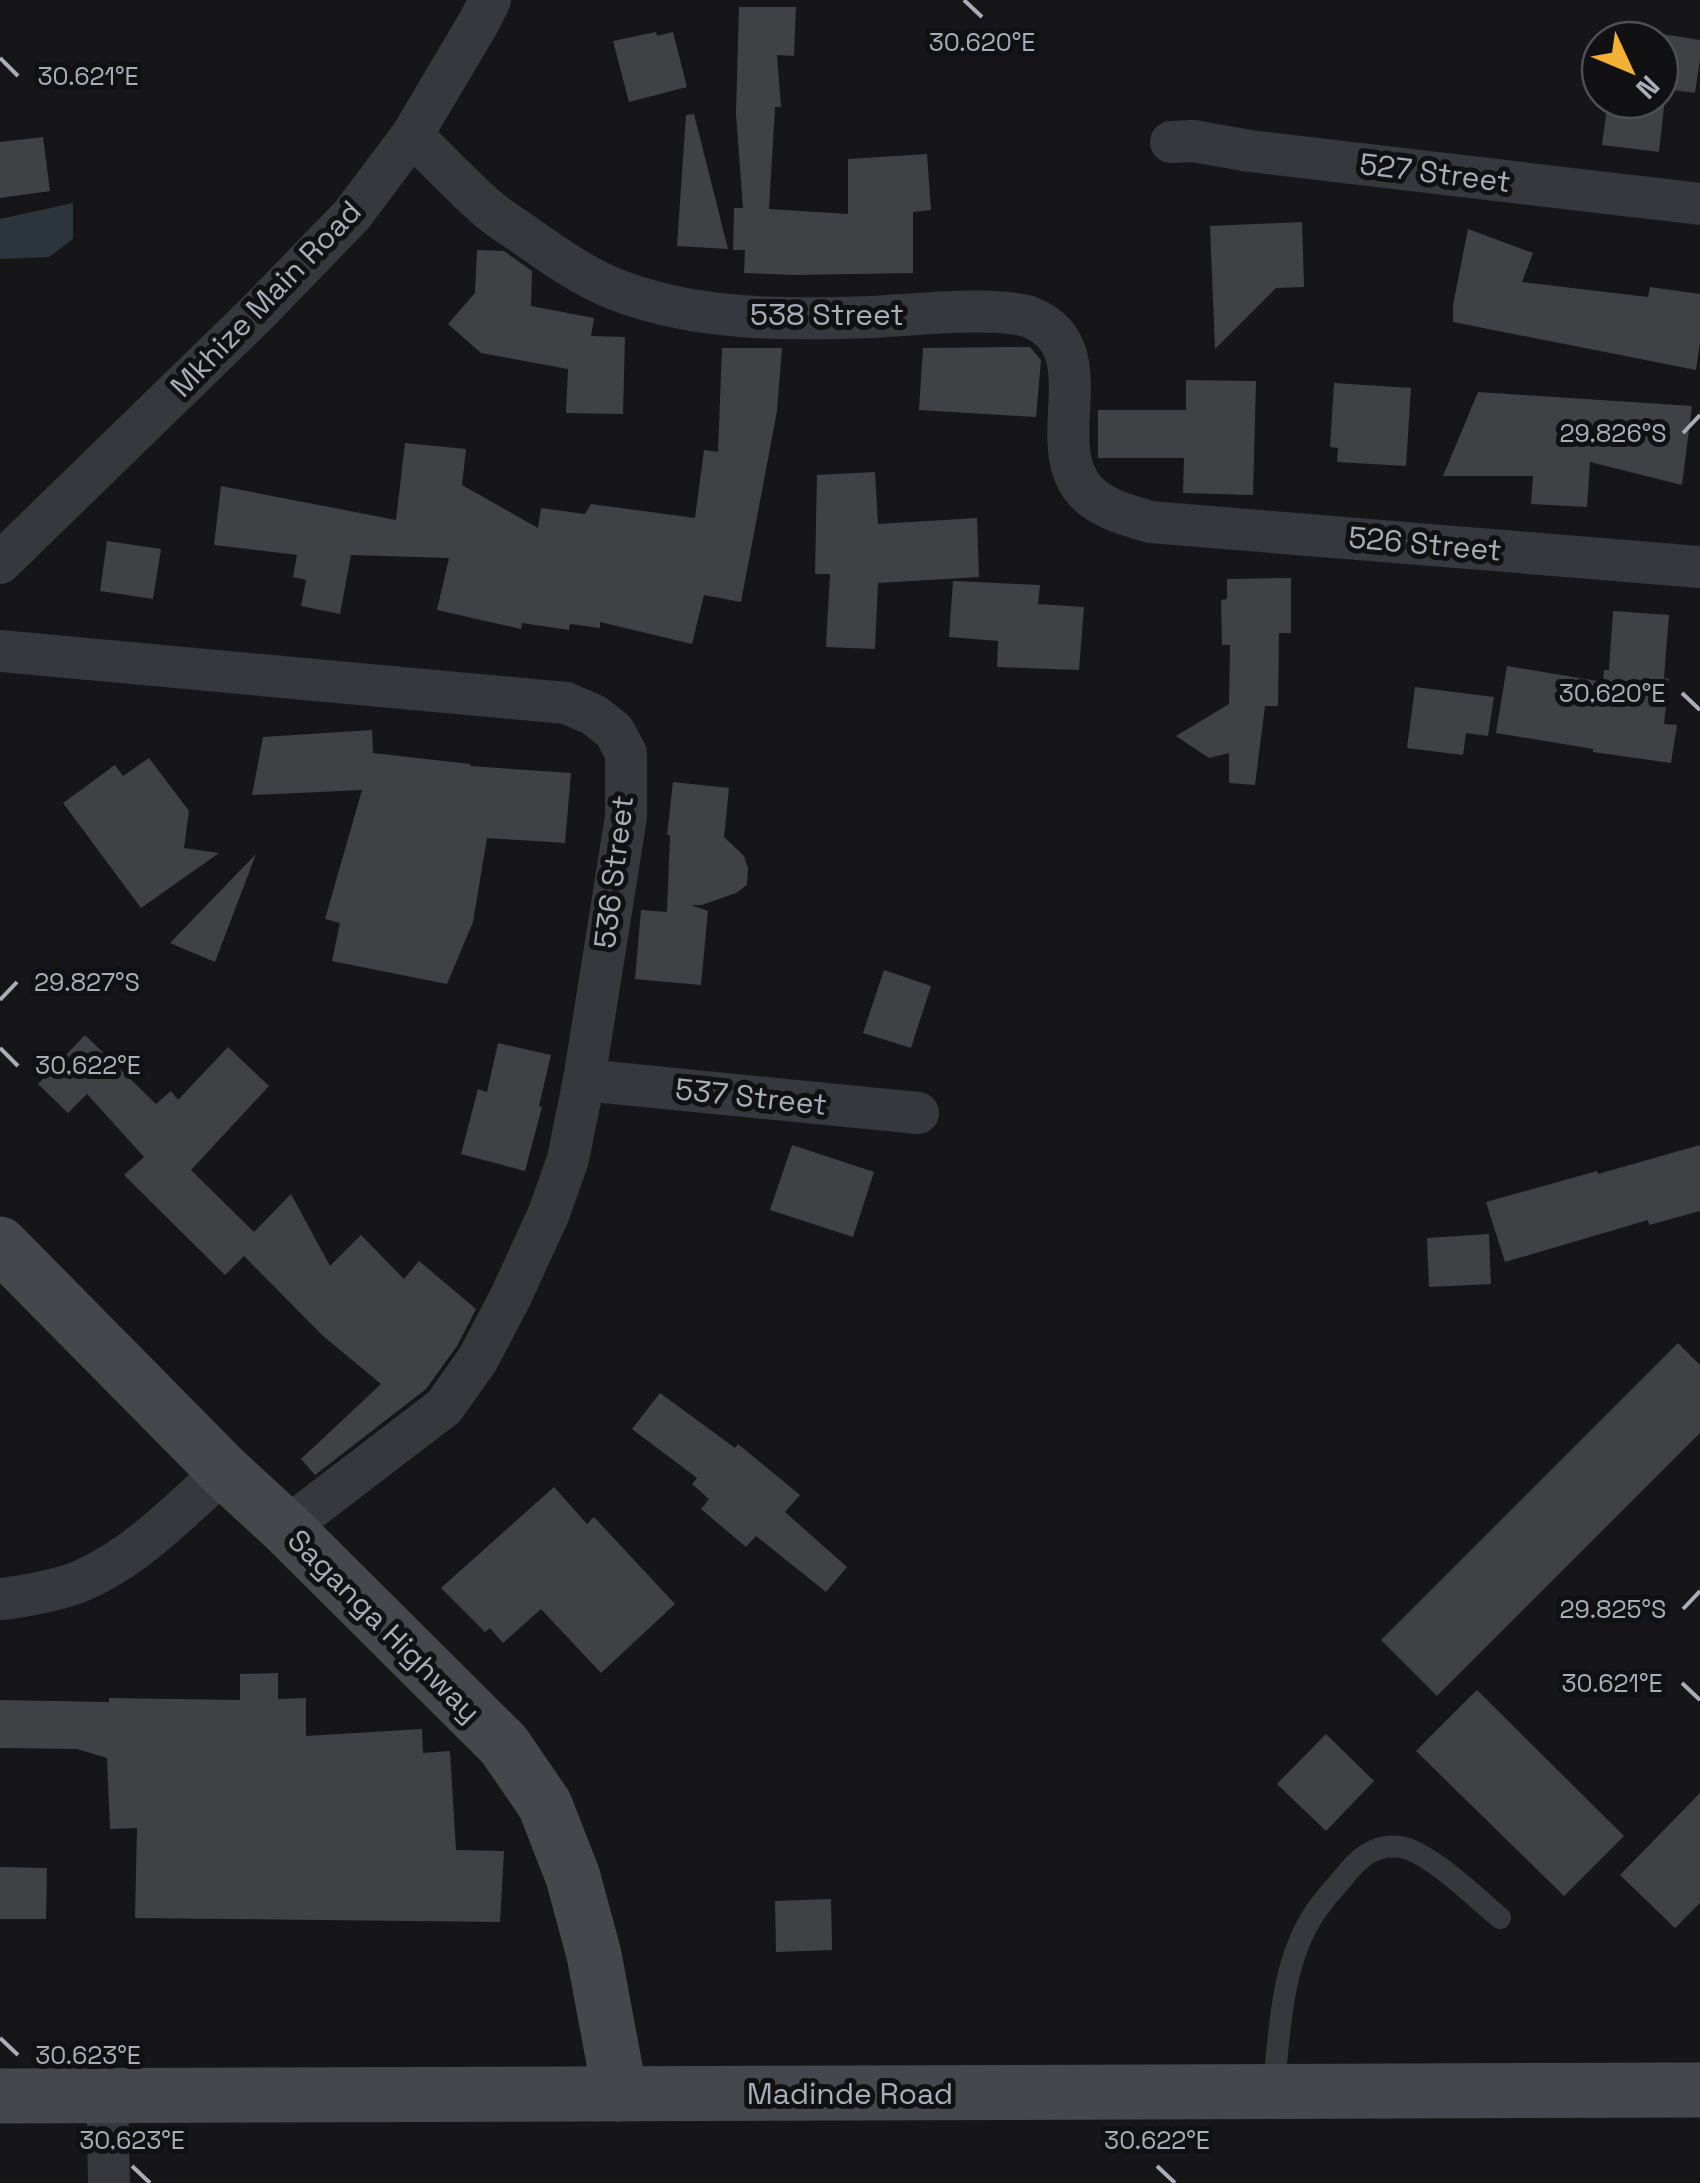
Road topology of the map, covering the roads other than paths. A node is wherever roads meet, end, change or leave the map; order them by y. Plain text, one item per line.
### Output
1 (490, 0) edge
2 (412, 136) junction
3 (1171, 142) dead end
4 (1700, 204) edge
5 (1150, 522) joint
6 (0, 564) edge
7 (1700, 566) edge
8 (0, 650) edge
9 (584, 1080) junction
10 (918, 1114) dead end
11 (0, 1244) edge
12 (224, 1471) junction
13 (286, 1528) junction
14 (0, 1598) edge
15 (1500, 1918) dead end
16 (1700, 2090) edge
17 (1273, 2093) junction
18 (620, 2094) junction
19 (0, 2096) edge
20 (107, 2096) junction
21 (109, 2183) edge

1 - 2 street, Mkhize Main Road
2 - 5 street, 538 Street
2 - 6 street, Mkhize Main Road
3 - 4 street, 527 Street
5 - 7 street, 526 Street
8 - 9 street, 536 Street
9 - 10 street, 537 Street
9 - 13 street, 536 Street
11 - 12 street, Saganga Highway
12 - 13 street, Saganga Highway
12 - 14 street
13 - 18 street, Saganga Highway
15 - 17 lane
16 - 17 street, Madinde Road
17 - 18 street, Madinde Road
18 - 20 street, Madinde Road
19 - 20 street, Madinde Road
20 - 21 street

